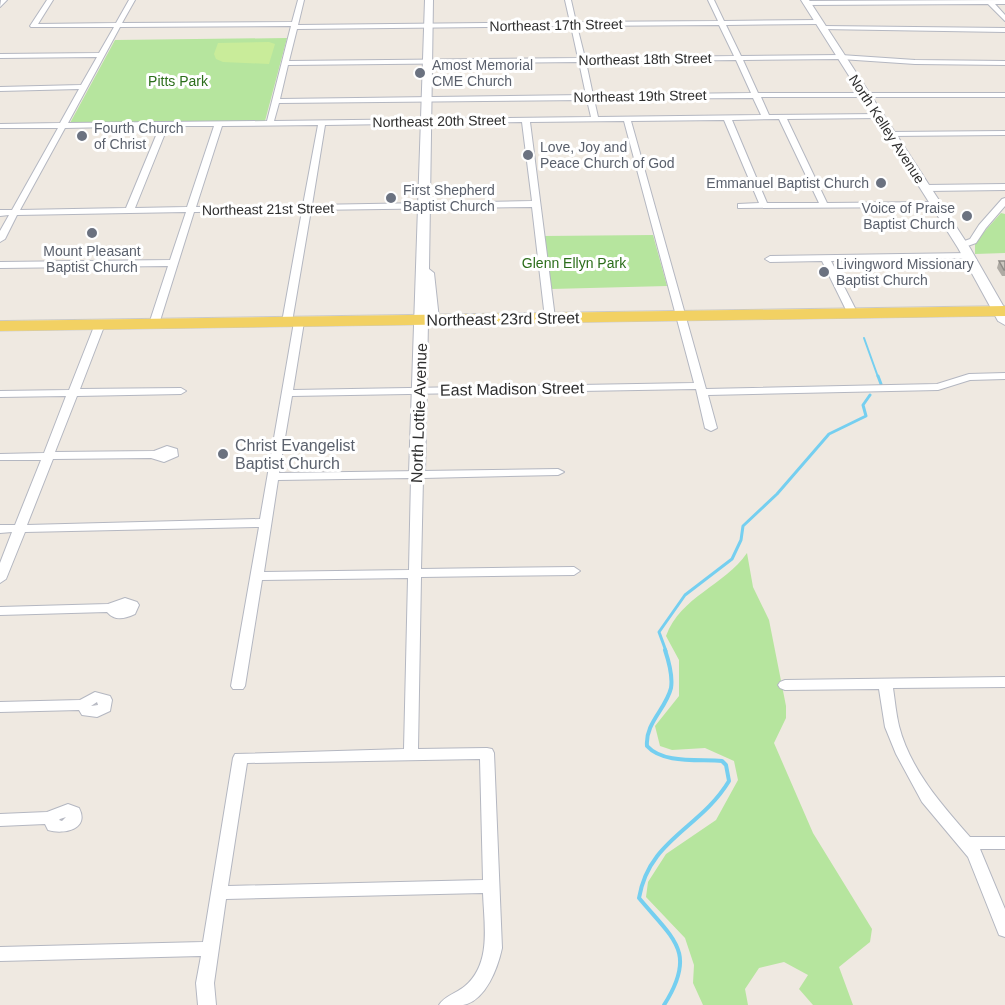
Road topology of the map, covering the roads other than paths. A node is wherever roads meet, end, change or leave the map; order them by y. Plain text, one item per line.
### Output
1 (4, 0) edge
2 (50, 0) edge
3 (132, 0) edge
4 (301, 0) edge
5 (429, 0) edge
6 (435, 0) edge
7 (568, 0) edge
8 (711, 0) edge
9 (979, 0) edge
10 (806, 1) edge
11 (988, 1) edge
12 (1005, 2) edge
13 (0, 5) edge
14 (1005, 19) edge
15 (722, 23) junction
16 (574, 24) junction
17 (120, 25) junction
18 (294, 25) junction
19 (821, 25) junction
20 (432, 26) junction
21 (1005, 30) edge
22 (103, 55) junction
23 (0, 56) edge
24 (841, 57) junction
25 (739, 58) junction
26 (582, 60) junction
27 (431, 61) junction
28 (285, 63) junction
29 (1005, 63) edge
30 (84, 87) junction
31 (0, 89) edge
32 (864, 94) junction
33 (757, 95) junction
34 (1005, 95) edge
35 (590, 97) junction
36 (430, 99) junction
37 (275, 100) junction
38 (879, 116) junction
39 (727, 117) junction
40 (766, 117) junction
41 (782, 117) junction
42 (595, 119) junction
43 (627, 119) junction
44 (526, 120) junction
45 (428, 121) junction
46 (322, 122) junction
47 (219, 123) junction
48 (270, 123) junction
49 (165, 124) junction
50 (64, 125) junction
51 (0, 126) edge
52 (1005, 133) edge
53 (890, 134) junction
54 (1005, 187) edge
55 (926, 188) junction
56 (1005, 201) edge
57 (536, 204) junction
58 (936, 204) junction
59 (824, 205) junction
60 (426, 206) junction
61 (741, 206) dead end
62 (764, 206) junction
63 (307, 207) junction
64 (191, 211) junction
65 (129, 212) junction
66 (0, 213) edge
67 (15, 213) junction
68 (0, 239) edge
69 (962, 245) junction
70 (825, 258) junction
71 (770, 259) dead end
72 (174, 262) junction
73 (0, 265) edge
74 (853, 314) junction
75 (1003, 314) edge
76 (681, 316) junction
77 (550, 318) junction
78 (426, 320) junction
79 (293, 322) junction
80 (100, 324) junction
81 (153, 324) junction
82 (0, 326) edge
83 (1005, 376) edge
84 (701, 389) junction
85 (181, 391) dead end
86 (420, 391) junction
87 (73, 393) junction
88 (288, 393) junction
89 (0, 394) edge
90 (711, 428) dead end
91 (156, 454) dead end
92 (48, 456) junction
93 (0, 457) edge
94 (558, 472) dead end
95 (417, 474) junction
96 (273, 477) junction
97 (266, 523) junction
98 (20, 528) junction
99 (0, 529) edge
100 (574, 571) dead end
101 (414, 574) junction
102 (256, 576) junction
103 (0, 579) edge
104 (112, 608) dead end
105 (0, 610) edge
106 (1005, 682) edge
107 (885, 683) junction
108 (785, 685) dead end
109 (238, 686) dead end
110 (84, 705) dead end
111 (0, 707) edge
112 (411, 754) junction
113 (51, 818) dead end
114 (0, 820) edge
115 (967, 843) junction
116 (1005, 843) edge
117 (491, 886) junction
118 (220, 893) junction
119 (1005, 930) edge
120 (210, 949) junction
121 (0, 954) edge
122 (207, 1005) edge
123 (448, 1005) edge

1 - 13 street
2 - 17 street, Northeast 17th Street
3 - 17 street
4 - 18 street
5 - 20 street, North Lottie Avenue
6 - 20 street, North Lottie Avenue
7 - 16 street
8 - 15 street
9 - 10 street
9 - 11 street
10 - 19 street, North Kelley Avenue
11 - 12 street
11 - 14 street
15 - 16 street, Northeast 17th Street
15 - 19 street, Northeast 17th Street
15 - 25 street
16 - 20 street, Northeast 17th Street
16 - 26 street
17 - 18 street, Northeast 17th Street
17 - 22 street
18 - 20 street, Northeast 17th Street
18 - 28 street
19 - 21 street, Northeast 17th Street
19 - 24 street, North Kelley Avenue
20 - 27 street, North Lottie Avenue
22 - 23 street
22 - 30 street
24 - 25 street, Northeast 18th Street
24 - 29 street, Northeast 18th Street
24 - 32 street, North Kelley Avenue
25 - 26 street, Northeast 18th Street
25 - 33 street
26 - 27 street, Northeast 18th Street
26 - 35 street
27 - 28 street, Northeast 18th Street
27 - 36 street, North Lottie Avenue
28 - 37 street
30 - 31 street
30 - 50 street
32 - 33 street, Northeast 19th Street
32 - 34 street, Northeast 19th Street
32 - 38 street, North Kelley Avenue
33 - 35 street, Northeast 19th Street
33 - 40 street
35 - 36 street, Northeast 19th Street
35 - 42 street
36 - 37 street, Northeast 19th Street
36 - 45 street, North Lottie Avenue
37 - 48 street
38 - 41 street, Northeast 20th Street
38 - 53 street, North Kelley Avenue
39 - 40 street, Northeast 20th Street
39 - 43 street, Northeast 20th Street
39 - 62 street
40 - 41 street, Northeast 20th Street
41 - 59 street
42 - 43 street, Northeast 20th Street
42 - 44 street, Northeast 20th Street
43 - 76 street
44 - 45 street, Northeast 20th Street
44 - 57 street
45 - 46 street, Northeast 20th Street
45 - 60 street, North Lottie Avenue
46 - 48 street, Northeast 20th Street
46 - 63 street
47 - 48 street, Northeast 20th Street
47 - 49 street, Northeast 20th Street
47 - 64 street
49 - 50 street, Northeast 20th Street
49 - 65 street
50 - 51 street, Northeast 20th Street
50 - 67 street
52 - 53 street
53 - 55 street, North Kelley Avenue
54 - 55 street
55 - 58 street, North Kelley Avenue
56 - 69 street
57 - 60 street, Northeast 21st Street
57 - 77 street
58 - 59 street
58 - 69 street, North Kelley Avenue
59 - 62 street
60 - 63 street, Northeast 21st Street
60 - 78 street, North Lottie Avenue
61 - 62 street
63 - 64 street, Northeast 21st Street
63 - 79 street
64 - 65 street, Northeast 21st Street
64 - 72 street
65 - 67 street, Northeast 21st Street
66 - 67 street, Northeast 21st Street
67 - 68 street
69 - 70 street
69 - 75 street, North Kelley Avenue
70 - 71 street
70 - 74 street
72 - 73 street
72 - 81 street
74 - 75 main road, Northeast 23rd Street
74 - 76 main road, Northeast 23rd Street
76 - 77 main road, Northeast 23rd Street
76 - 84 street
77 - 78 main road, Northeast 23rd Street
78 - 79 main road, Northeast 23rd Street
78 - 86 street, North Lottie Avenue
79 - 81 main road, Northeast 23rd Street
79 - 88 street
80 - 81 main road, Northeast 23rd Street
80 - 82 main road, Northeast 23rd Street
80 - 87 street
83 - 84 street, East Madison Street
84 - 86 street, East Madison Street
84 - 90 street
85 - 87 street
86 - 88 street, East Madison Street
86 - 95 street, North Lottie Avenue
87 - 89 street
87 - 92 street
88 - 96 street
91 - 92 street
92 - 93 street
92 - 98 street
94 - 95 street
95 - 96 street
95 - 101 street, North Lottie Avenue
96 - 97 street
97 - 98 street
97 - 102 street
98 - 99 street
98 - 103 street
100 - 101 street
101 - 102 street
101 - 112 street, North Lottie Avenue
102 - 109 street
104 - 105 street
106 - 107 street
107 - 108 street
107 - 115 street
110 - 111 street
112 - 117 street
112 - 118 street
113 - 114 street
115 - 116 street
115 - 119 street
117 - 118 street
117 - 123 street
118 - 120 street
120 - 121 street
120 - 122 street

